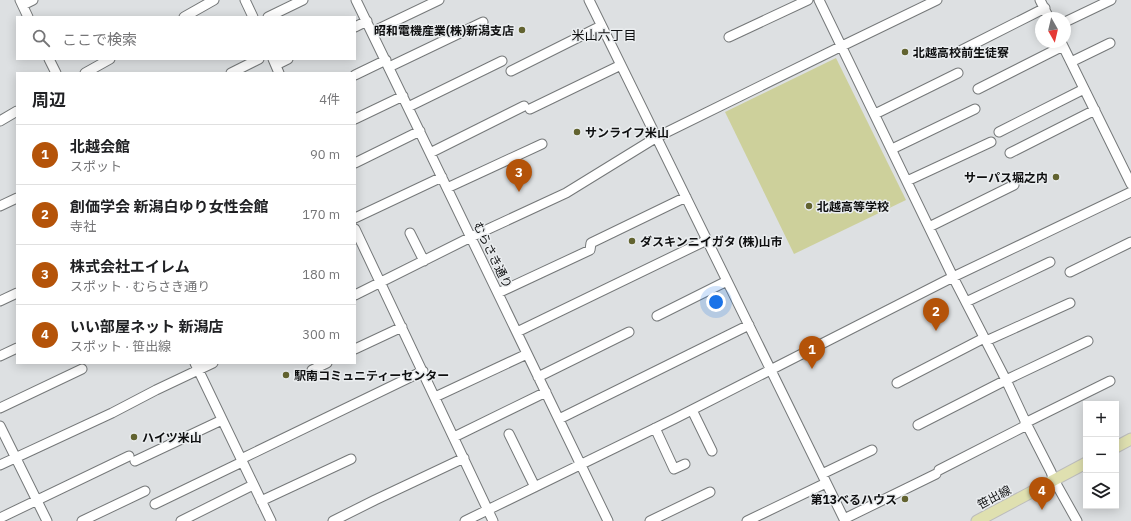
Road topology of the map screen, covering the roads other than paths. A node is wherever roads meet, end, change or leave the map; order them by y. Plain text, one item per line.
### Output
1 (33, 0) edge
2 (214, 0) edge
3 (245, 0) edge
4 (304, 0) edge
5 (356, 0) edge
6 (438, 0) edge
7 (589, 0) edge
8 (808, 0) edge
9 (819, 0) edge
10 (937, 0) edge
11 (1111, 0) edge
12 (21, 2) edge
13 (1043, 4) edge
14 (28, 16) edge
15 (186, 16) edge
16 (253, 16) edge
17 (270, 16) edge
18 (1071, 19) edge
19 (367, 22) junction
20 (483, 22) dead end
21 (601, 26) junction
22 (356, 27) edge
23 (372, 32) junction
24 (729, 37) dead end
25 (1110, 43) dead end
26 (842, 46) junction
27 (1055, 48) edge
28 (1064, 48) edge
29 (960, 51) dead end
30 (50, 60) edge
31 (108, 60) edge
32 (257, 60) edge
33 (286, 60) edge
34 (502, 61) dead end
35 (1071, 62) junction
36 (387, 64) junction
37 (621, 65) junction
38 (276, 66) edge
39 (511, 71) dead end
40 (56, 72) edge
41 (87, 72) edge
42 (233, 72) edge
43 (958, 72) dead end
44 (356, 75) edge
45 (1084, 88) junction
46 (978, 89) dead end
47 (403, 96) junction
48 (408, 107) junction
49 (975, 109) dead end
50 (1095, 110) junction
51 (16, 112) edge
52 (875, 114) junction
53 (356, 119) edge
54 (0, 121) edge
55 (420, 131) junction
56 (999, 132) dead end
57 (657, 137) junction
58 (991, 142) dead end
59 (542, 144) dead end
60 (892, 149) junction
61 (430, 152) junction
62 (1010, 153) dead end
63 (356, 163) edge
64 (442, 177) junction
65 (907, 181) junction
66 (1131, 184) edge
67 (1014, 185) dead end
68 (447, 188) junction
69 (1131, 192) edge
70 (686, 197) junction
71 (16, 198) edge
72 (0, 206) edge
73 (356, 218) edge
74 (929, 227) junction
75 (356, 231) edge
76 (410, 233) dead end
77 (471, 237) junction
78 (707, 240) junction
79 (1131, 242) edge
80 (424, 261) junction
81 (1050, 262) dead end
82 (1070, 272) dead end
83 (953, 277) junction
84 (727, 281) junction
85 (381, 282) junction
86 (16, 293) edge
87 (498, 293) junction
88 (356, 294) edge
89 (0, 301) edge
90 (966, 302) junction
91 (1070, 303) dead end
92 (657, 316) dead end
93 (749, 325) junction
94 (402, 327) junction
95 (517, 332) junction
96 (629, 332) dead end
97 (985, 340) junction
98 (1088, 341) dead end
99 (16, 348) edge
100 (356, 350) edge
101 (527, 354) junction
102 (0, 356) edge
103 (209, 364) edge
104 (325, 364) edge
105 (196, 367) edge
106 (82, 370) dead end
107 (312, 370) dead end
108 (771, 370) junction
109 (423, 372) junction
110 (538, 377) junction
111 (1006, 380) junction
112 (1110, 381) dead end
113 (897, 383) dead end
114 (546, 392) junction
115 (435, 397) junction
116 (0, 408) edge
117 (692, 410) junction
118 (559, 419) junction
119 (222, 420) junction
120 (1026, 424) junction
121 (918, 425) dead end
122 (0, 426) edge
123 (655, 428) junction
124 (509, 434) dead end
125 (454, 437) junction
126 (1131, 439) edge
127 (1119, 445) edge
128 (872, 450) dead end
129 (712, 451) dead end
130 (16, 458) junction
131 (464, 458) junction
132 (351, 459) dead end
133 (242, 461) junction
134 (686, 464) dead end
135 (0, 465) edge
136 (581, 465) junction
137 (1083, 465) edge
138 (824, 479) junction
139 (1054, 480) junction
140 (253, 485) junction
141 (535, 487) junction
142 (144, 491) dead end
143 (710, 492) dead end
144 (36, 500) junction
145 (261, 501) junction
146 (155, 504) dead end
147 (488, 510) junction
148 (0, 518) edge
149 (269, 520) edge
150 (842, 520) edge
151 (47, 521) edge
152 (82, 521) edge
153 (181, 521) edge
154 (333, 521) edge
155 (465, 521) edge
156 (494, 521) edge
157 (607, 521) edge
158 (650, 521) edge
159 (747, 521) edge
160 (977, 521) edge
161 (1077, 521) edge

1 - 12 street
2 - 15 street
3 - 16 street
4 - 17 street
5 - 19 street, むらさき通り
6 - 23 street
7 - 21 street
8 - 24 street
9 - 26 street
10 - 26 street
11 - 18 street
12 - 14 street
13 - 29 street
19 - 22 street
19 - 23 street, むらさき通り
20 - 36 street
21 - 37 street
21 - 39 street
23 - 36 street, むらさき通り
25 - 35 street
26 - 52 street
26 - 57 street
27 - 46 street
28 - 35 street
30 - 40 street
31 - 41 street
32 - 42 street
33 - 38 street
34 - 48 street
35 - 45 street
36 - 44 street
36 - 47 street, むらさき通り
37 - 57 street
37 - 61 street
43 - 52 street
45 - 50 street
45 - 56 street
47 - 48 street, むらさき通り
47 - 53 street
48 - 55 street, むらさき通り
49 - 60 street
50 - 62 street
50 - 66 street
51 - 54 street
52 - 60 street
55 - 61 street, むらさき通り
55 - 63 street
57 - 70 street
57 - 77 street
58 - 65 street
59 - 68 street
60 - 65 street
61 - 64 street, むらさき通り
64 - 68 street, むらさき通り
64 - 73 street
65 - 74 street
67 - 74 street
68 - 77 street, むらさき通り
69 - 83 street
70 - 78 street
70 - 87 street
71 - 72 street
74 - 83 street
75 - 85 street
76 - 80 street
77 - 80 street
77 - 87 street, むらさき通り
78 - 84 street
78 - 95 street
79 - 82 street
80 - 85 street
81 - 90 street
83 - 90 street
83 - 108 street
84 - 92 street
84 - 93 street
85 - 88 street
85 - 94 street
86 - 89 street
87 - 95 street, むらさき通り
90 - 97 street
91 - 97 street
93 - 108 street
93 - 118 street
94 - 100 street
94 - 109 street
95 - 101 street, むらさき通り
96 - 110 street
97 - 111 street
97 - 113 street
98 - 111 street
99 - 102 street
101 - 110 street, むらさき通り
101 - 115 street
103 - 105 street
104 - 107 street
105 - 119 street
105 - 130 street
106 - 116 street
108 - 117 street
108 - 138 street
109 - 115 street
109 - 133 street
110 - 114 street, むらさき通り
111 - 120 street
111 - 121 street
112 - 120 street
114 - 118 street, むらさき通り
114 - 125 street
115 - 125 street
117 - 123 street
117 - 129 street
118 - 136 street, むらさき通り
119 - 133 street
119 - 144 street
120 - 139 street
120 - 150 street
122 - 130 street
123 - 134 street
123 - 136 street
124 - 141 street
125 - 131 street
126 - 127 main road
128 - 138 street
130 - 135 street
130 - 144 street
131 - 147 street
131 - 154 street
132 - 145 street
133 - 140 street
133 - 146 street
136 - 141 street
136 - 157 street, むらさき通り
137 - 139 main road, 笹出線
138 - 150 street
138 - 159 street
139 - 160 main road, 笹出線
139 - 161 street
140 - 145 street
140 - 153 street
141 - 147 street
142 - 152 street
143 - 158 street
144 - 148 street
144 - 151 street
145 - 149 street
147 - 155 street
147 - 156 street

